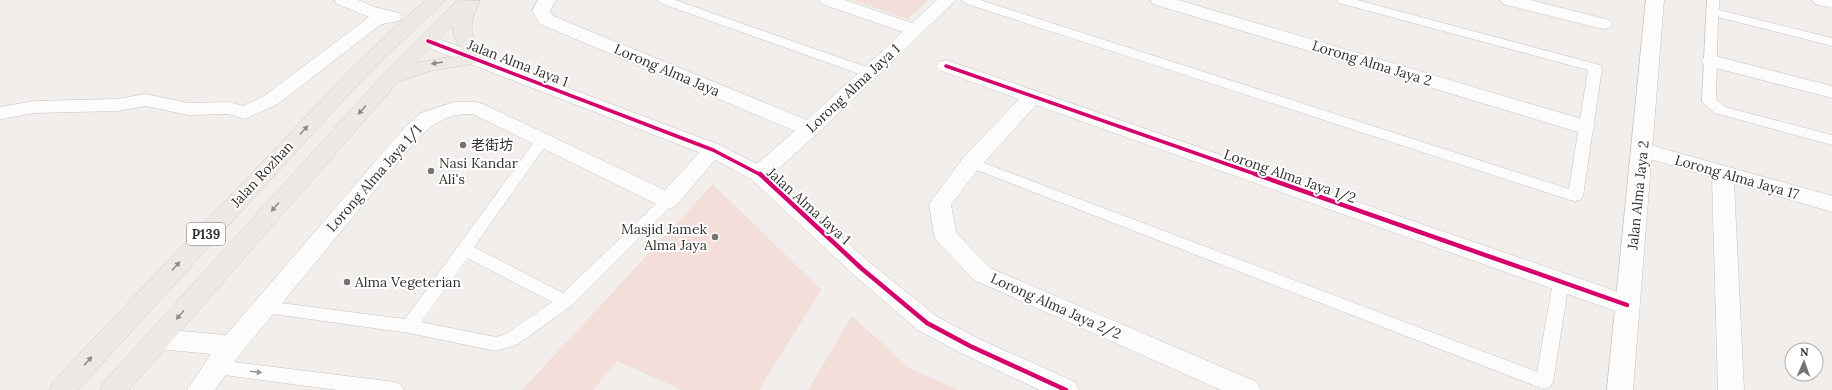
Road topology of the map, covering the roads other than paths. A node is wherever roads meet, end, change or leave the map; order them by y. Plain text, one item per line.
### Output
1 (343, 0) edge
2 (437, 0) edge
3 (470, 0) edge
4 (548, 0) edge
5 (664, 0) edge
6 (828, 0) edge
7 (947, 0) edge
8 (968, 0) edge
9 (1160, 0) edge
10 (1343, 0) edge
11 (1509, 0) edge
12 (1656, 0) edge
13 (1712, 6) edge
14 (387, 16) junction
15 (409, 22) junction
16 (1603, 24) dead end
17 (915, 30) junction
18 (428, 41) junction
19 (1832, 42) edge
20 (476, 58) junction
21 (1711, 61) junction
22 (946, 66) dead end
23 (870, 73) junction
24 (352, 80) junction
25 (388, 81) junction
26 (1832, 92) edge
27 (1032, 97) junction
28 (0, 113) edge
29 (1585, 127) junction
30 (810, 129) junction
31 (1832, 140) edge
32 (542, 141) junction
33 (713, 150) junction
34 (1643, 150) junction
35 (971, 163) junction
36 (1723, 173) junction
37 (759, 174) junction
38 (668, 201) junction
39 (1832, 204) edge
40 (464, 249) junction
41 (1561, 282) junction
42 (565, 301) junction
43 (1627, 305) junction
44 (265, 306) junction
45 (409, 326) junction
46 (159, 339) junction
47 (232, 346) junction
48 (217, 367) junction
49 (62, 390) edge
50 (113, 390) edge
51 (200, 390) edge
52 (395, 390) edge
53 (1066, 390) edge
54 (1248, 390) edge
55 (1620, 390) edge
56 (1731, 390) edge

1 - 14 street
2 - 15 main road, Jalan Rozhan / P139
2 - 18 main road
3 - 18 main road, P139
3 - 20 main road
4 - 30 street, Lorong Alma Jaya
5 - 23 lane
6 - 17 street
7 - 17 street, Lorong Alma Jaya 1
8 - 29 lane
9 - 29 street, Lorong Alma Jaya 2
10 - 29 lane
11 - 16 street
12 - 34 street, Jalan Alma Jaya 2
13 - 19 lane
13 - 21 lane
14 - 15 street
14 - 28 street
15 - 24 main road, Jalan Rozhan / P139
17 - 23 street, Lorong Alma Jaya 1
18 - 20 street, Jalan Alma Jaya 1
18 - 24 main road
18 - 25 main road, P139
20 -> 25 main road
20 - 33 street, Jalan Alma Jaya 1
21 - 26 street
21 - 31 lane
22 - 27 street, Lorong Alma Jaya 1/2
23 - 30 street, Lorong Alma Jaya 1
49 -> 24 main road, Jalan Rozhan / P139
25 -> 46 main road, P139
27 - 35 street, Lorong Alma Jaya 2/2
27 - 41 street, Lorong Alma Jaya 1/2
30 - 37 street, Lorong Alma Jaya 1
32 - 38 street, Lorong Alma Jaya 1/1
32 - 40 lane
32 - 44 street, Lorong Alma Jaya 1/1
33 - 37 street, Jalan Alma Jaya 1
33 - 38 street
34 - 36 street, Lorong Alma Jaya 17
34 - 43 street, Jalan Alma Jaya 2
35 - 41 lane
35 - 54 street, Lorong Alma Jaya 2/2
36 - 39 street, Lorong Alma Jaya 17
36 - 56 street
37 - 53 street, Jalan Alma Jaya 1
38 - 42 lane
40 - 42 lane
40 - 45 lane
41 - 43 street, Lorong Alma Jaya 1/2
42 - 45 lane
43 - 55 street, Jalan Alma Jaya 2
44 - 45 lane
44 - 47 street, Lorong Alma Jaya 1/1
46 - 47 street
46 - 50 main road, P139
47 - 48 street, Lorong Alma Jaya 1/1
48 - 51 street, Lorong Alma Jaya 1/1
48 -> 52 lane

